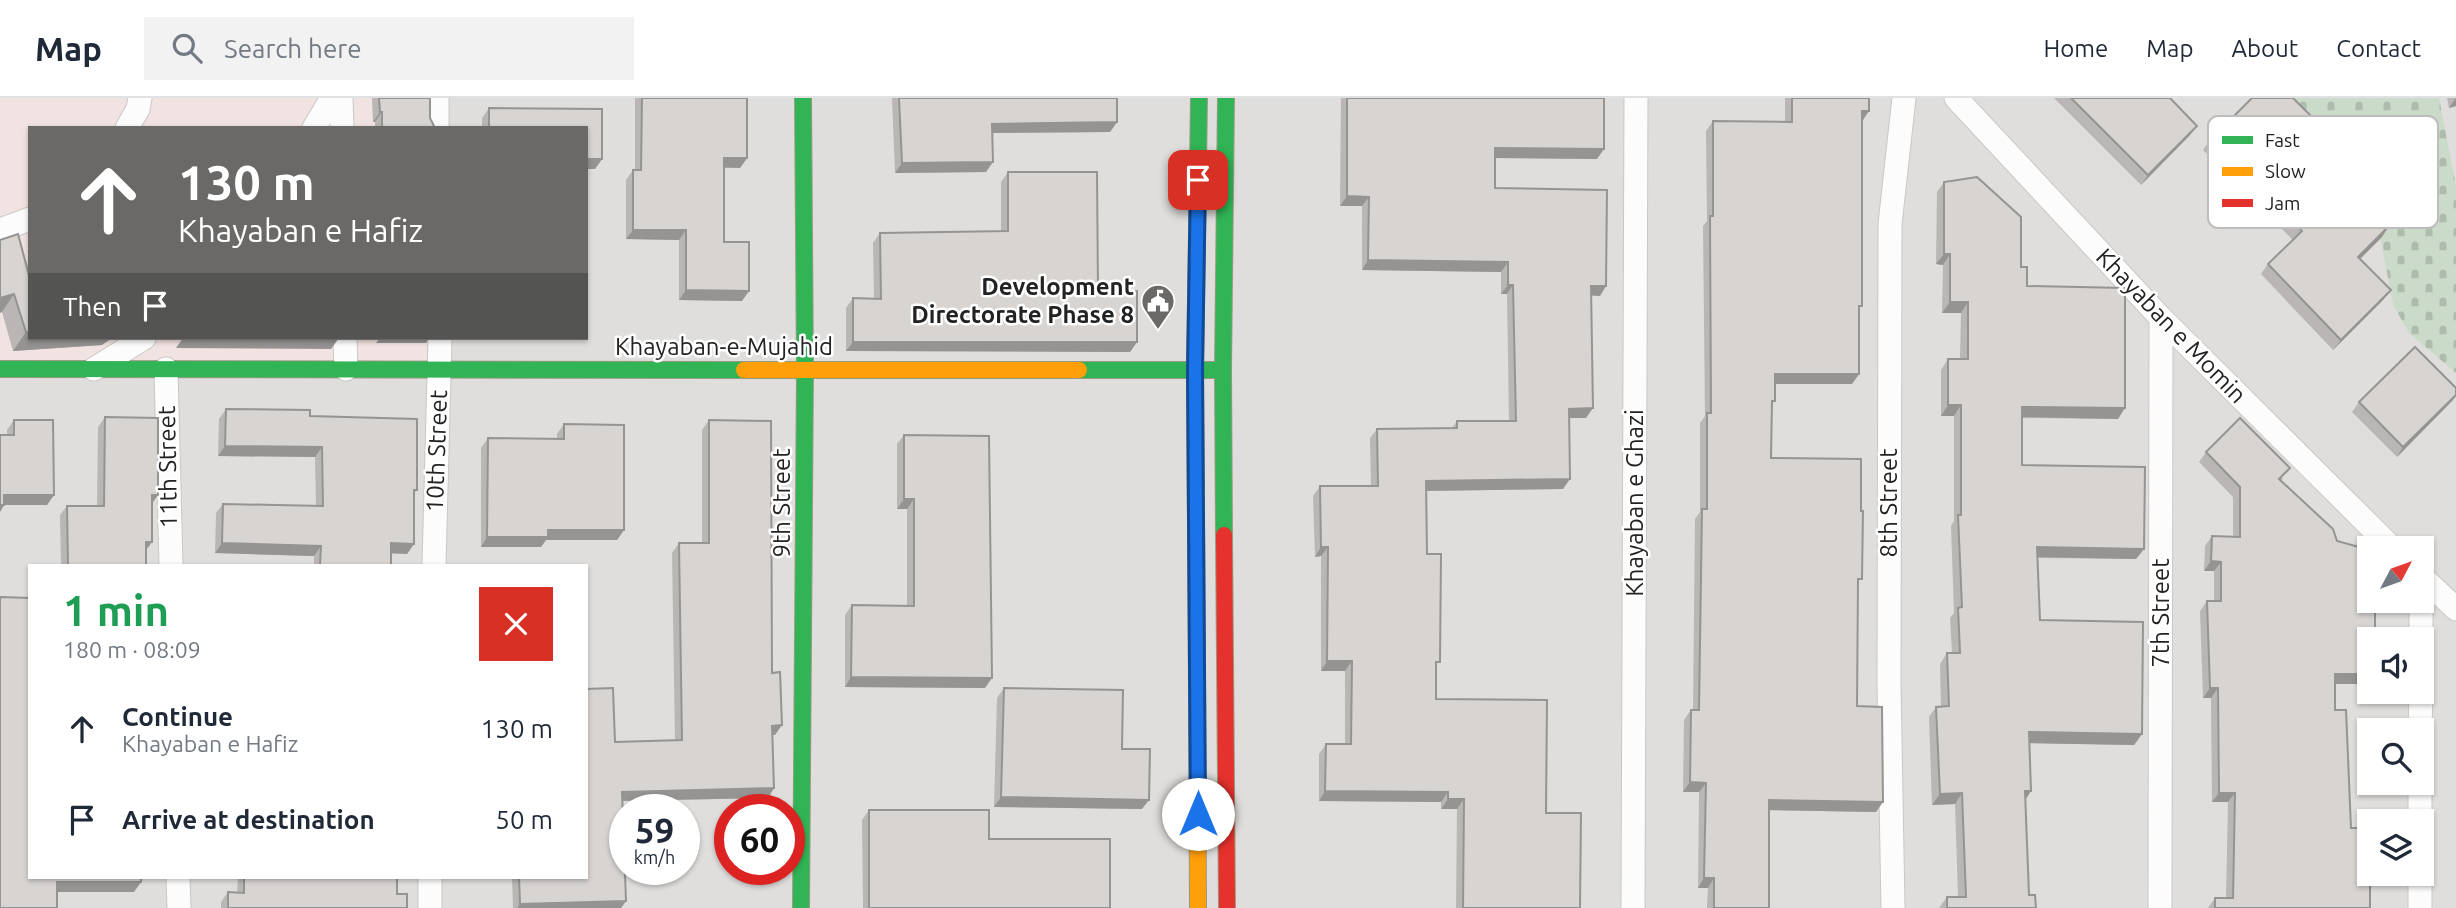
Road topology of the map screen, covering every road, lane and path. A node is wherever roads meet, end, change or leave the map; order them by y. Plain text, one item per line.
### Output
1 (140, 98) edge
2 (332, 98) edge
3 (341, 98) edge
4 (437, 98) edge
5 (803, 98) edge
6 (1199, 98) edge
7 (1226, 98) edge
8 (1636, 98) edge
9 (1904, 98) edge
10 (1956, 98) edge
11 (128, 126) edge
12 (315, 126) edge
13 (342, 126) edge
14 (438, 126) edge
15 (28, 220) edge
16 (0, 230) edge
17 (2161, 318) junction
18 (141, 340) edge
19 (345, 340) edge
20 (440, 340) edge
21 (0, 369) edge
22 (94, 369) junction
23 (166, 369) junction
24 (346, 369) junction
25 (440, 369) junction
26 (805, 370) junction
27 (1195, 370) junction
28 (1223, 370) junction
29 (2380, 536) edge
30 (171, 564) edge
31 (434, 564) edge
32 (2434, 589) edge
33 (2456, 609) edge
34 (178, 879) edge
35 (430, 879) edge
36 (2420, 886) edge
37 (179, 908) edge
38 (430, 908) edge
39 (801, 908) edge
40 (1198, 908) edge
41 (1227, 908) edge
42 (1633, 908) edge
43 (1893, 908) edge
44 (2160, 908) edge
45 (2420, 908) edge

1 - 11 street
2 - 12 street
3 - 13 street
4 - 14 street
5 - 26 main road, 9th Street
6 - 27 main road
7 - 28 main road
8 - 42 street, Khayaban e Ghazi
9 - 43 street, 8th Street
10 - 17 street, Khayaban e Momin
15 - 16 street
17 - 29 street, Khayaban e Momin
17 - 44 street, 7th Street
18 - 22 street
19 - 24 street
20 - 25 street, 10th Street
21 - 22 main road, Khayaban-e-Mujahid
22 - 23 main road, Khayaban-e-Mujahid
23 - 24 main road, Khayaban-e-Mujahid
23 - 30 street, 11th Street
24 - 25 main road, Khayaban-e-Mujahid
25 - 26 main road, Khayaban-e-Mujahid
25 - 31 street, 10th Street
26 - 27 main road, Khayaban-e-Mujahid
26 - 39 main road, 9th Street
27 - 28 main road, Khayaban-e-Mujahid
27 - 40 main road
28 - 41 main road
32 - 33 street
34 - 37 street
35 - 38 street
36 - 45 street

